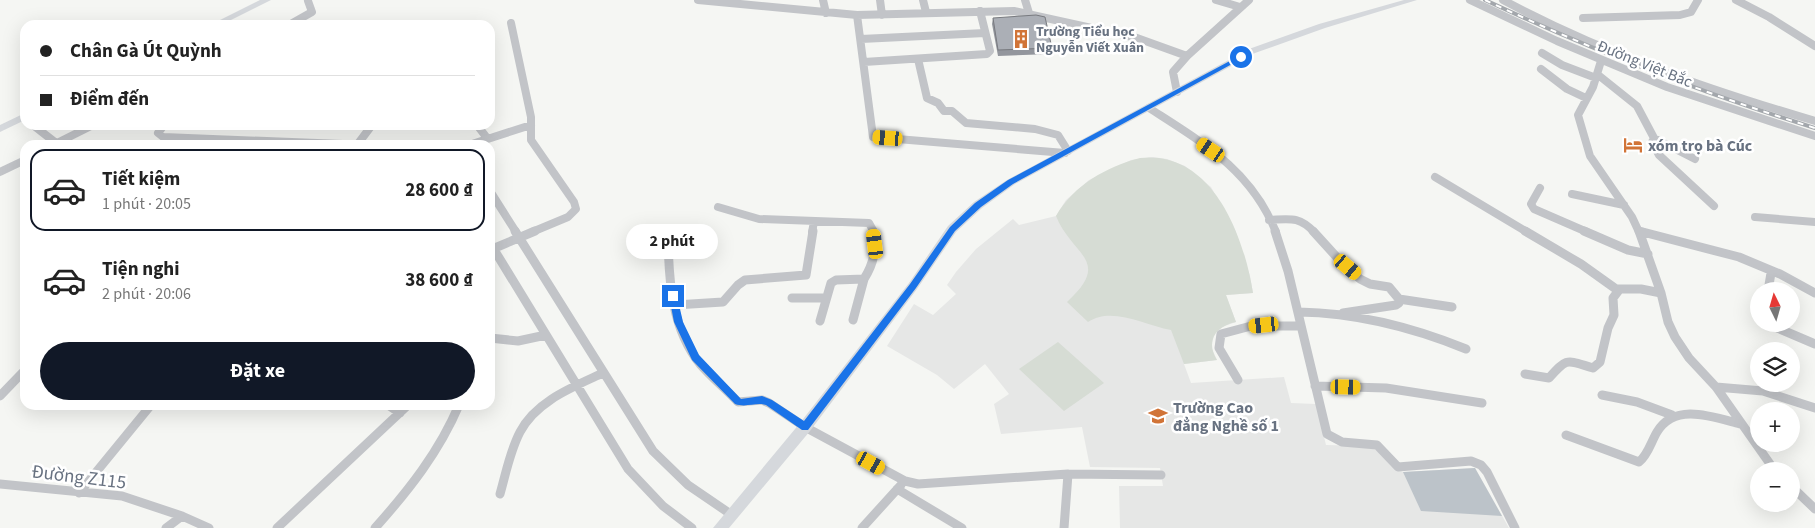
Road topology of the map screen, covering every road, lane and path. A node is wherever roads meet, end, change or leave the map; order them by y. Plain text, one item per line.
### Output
1 (266, 0) edge
2 (698, 0) edge
3 (823, 0) edge
4 (880, 0) edge
5 (923, 0) edge
6 (1025, 0) edge
7 (1216, 0) edge
8 (1249, 0) edge
9 (1413, 0) edge
10 (1470, 0) edge
11 (1503, 0) edge
12 (1698, 0) edge
13 (1736, 0) edge
14 (308, 1) dead end
15 (1240, 7) junction
16 (980, 11) junction
17 (826, 12) junction
18 (926, 12) junction
19 (1029, 13) junction
20 (857, 15) junction
21 (882, 15) junction
22 (1583, 18) dead end
23 (224, 20) edge
24 (298, 20) edge
25 (512, 23) dead end
26 (985, 33) junction
27 (861, 39) junction
28 (1815, 46) edge
29 (1542, 53) dead end
30 (1187, 56) junction
31 (918, 59) junction
32 (1601, 61) junction
33 (864, 62) junction
34 (1541, 69) dead end
35 (1597, 76) junction
36 (1177, 92) junction
37 (1586, 98) junction
38 (1149, 108) junction
39 (20, 120) edge
40 (1815, 121) edge
41 (531, 125) junction
42 (0, 128) edge
43 (38, 130) edge
44 (83, 130) edge
45 (160, 130) edge
46 (480, 130) edge
47 (1815, 136) edge
48 (486, 138) junction
49 (1654, 138) junction
50 (50, 140) edge
51 (63, 140) edge
52 (206, 140) edge
53 (481, 140) edge
54 (1066, 152) junction
55 (1695, 159) dead end
56 (20, 162) edge
57 (0, 172) edge
58 (1435, 177) dead end
59 (1540, 188) dead end
60 (1572, 194) dead end
61 (495, 199) edge
62 (1624, 205) junction
63 (1714, 206) dead end
64 (718, 207) dead end
65 (1755, 218) dead end
66 (1270, 220) junction
67 (814, 222) junction
68 (1815, 222) edge
69 (1639, 232) junction
70 (518, 238) junction
71 (668, 240) dead end
72 (495, 246) edge
73 (495, 253) edge
74 (1648, 254) junction
75 (1774, 272) junction
76 (864, 280) junction
77 (1770, 282) edge
78 (1619, 290) junction
79 (1661, 293) junction
80 (1815, 293) edge
81 (792, 298) dead end
82 (826, 298) junction
83 (1399, 299) junction
84 (675, 304) junction
85 (1452, 307) dead end
86 (1299, 312) junction
87 (1343, 313) junction
88 (853, 320) dead end
89 (820, 321) dead end
90 (1301, 326) junction
91 (1787, 332) edge
92 (546, 335) junction
93 (495, 339) edge
94 (1815, 344) edge
95 (1466, 349) dead end
96 (603, 373) junction
97 (1525, 374) dead end
98 (20, 375) edge
99 (1238, 380) dead end
100 (577, 386) junction
101 (1315, 386) junction
102 (1716, 388) junction
103 (1602, 395) dead end
104 (0, 396) edge
105 (1482, 403) dead end
106 (1815, 408) edge
107 (147, 410) edge
108 (403, 410) edge
109 (457, 410) edge
110 (1672, 415) junction
111 (1740, 424) junction
112 (805, 427) junction
113 (1566, 435) dead end
114 (1768, 462) edge
115 (1068, 474) junction
116 (1161, 475) dead end
117 (0, 484) edge
118 (901, 485) junction
119 (78, 493) junction
120 (500, 494) dead end
121 (1800, 495) edge
122 (1815, 509) edge
123 (732, 514) junction
124 (182, 516) junction
125 (166, 528) edge
126 (209, 528) edge
127 (277, 528) edge
128 (375, 528) edge
129 (692, 528) edge
130 (720, 528) edge
131 (862, 528) edge
132 (962, 528) edge
133 (1064, 528) edge
134 (1515, 528) edge

1 - 23 main road
2 - 17 street
3 - 17 street
4 - 21 street
5 - 18 street
6 - 19 street
7 - 15 street
8 - 15 street
9 - 36 main road
10 - 32 street, Đường Việt Bắc
11 - 40 street
12 - 22 street
13 - 28 street
14 - 24 street
15 - 30 street
16 - 18 street
16 - 19 street
16 - 26 street
17 - 20 street
18 - 21 street
19 - 30 street
20 - 21 street
20 - 27 street
25 - 41 street
26 - 27 street
26 - 31 street
27 - 33 street
29 - 35 street
30 - 36 street
31 - 33 street
31 - 54 street
32 - 35 street
32 - 47 street, Đường Việt Bắc
33 - 54 street
34 - 37 street
35 - 37 street
35 - 49 street
36 - 38 main road
37 - 62 street
38 - 54 main road
38 - 66 street
39 - 42 main road
41 - 48 street
41 - 70 street
43 - 50 street
44 - 51 street
45 - 52 street
46 - 48 street
48 - 53 street
49 - 55 street
49 - 63 street
54 - 112 main road
56 - 57 street
58 - 78 street
59 - 74 street
60 - 62 street
61 - 70 street
62 - 69 street
64 - 67 street
65 - 68 street
66 - 83 street
66 - 86 street
67 - 76 street
67 - 84 street
69 - 74 street
69 - 75 street
70 - 72 street
70 - 96 street
71 - 84 street
73 - 92 street
74 - 79 street
75 - 77 street
75 - 80 street
76 - 82 street
76 - 88 street
78 - 79 street
78 - 97 street
79 - 102 street
81 - 82 street
82 - 89 street
83 - 85 street
83 - 87 street
84 - 112 street
86 - 87 street
86 - 90 street
87 - 95 street
90 - 99 street
90 - 101 street
91 - 94 street
92 - 93 street
92 - 100 street
96 - 100 street
96 - 123 street
98 - 104 street
100 - 120 street
100 - 129 street
101 - 105 street
101 - 134 street
102 - 106 street
102 - 111 street
103 - 110 street
107 - 119 street
108 - 127 street
109 - 128 street
110 - 111 street
110 - 113 street
111 - 114 street
112 - 118 street
112 - 123 main road
115 - 116 street
115 - 118 street
115 - 133 street
117 - 119 street, Đường Z115
118 - 131 street
118 - 132 street
119 - 124 street, Đường Z115
121 - 122 street
123 - 130 main road
124 - 125 street
124 - 126 street, Đường Z115

